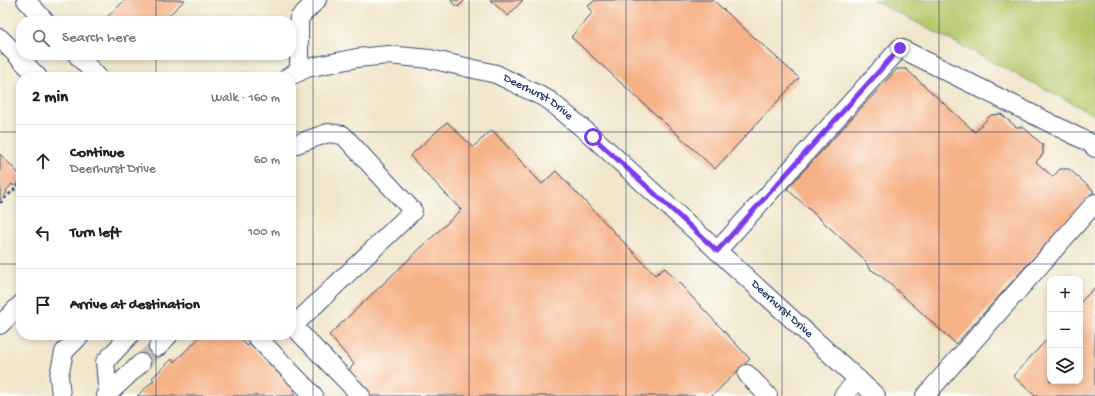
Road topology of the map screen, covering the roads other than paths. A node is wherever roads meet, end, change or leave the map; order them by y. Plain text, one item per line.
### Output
1 (26, 0) edge
2 (317, 0) edge
3 (41, 16) edge
4 (0, 38) edge
5 (296, 52) edge
6 (16, 54) edge
7 (21, 60) edge
8 (82, 60) edge
9 (295, 60) edge
10 (33, 72) edge
11 (93, 72) edge
12 (294, 72) edge
13 (296, 74) edge
14 (296, 144) edge
15 (1095, 148) edge
16 (1095, 203) edge
17 (717, 251) junction
18 (16, 309) edge
19 (296, 321) edge
20 (0, 324) edge
21 (296, 329) edge
22 (76, 340) edge
23 (125, 340) edge
24 (260, 340) edge
25 (141, 363) tunnel mouth
26 (747, 374) dead end
27 (858, 379) junction
28 (107, 395) edge
29 (61, 396) edge
30 (314, 396) edge
31 (361, 396) edge
32 (768, 396) edge
33 (843, 396) edge
34 (876, 396) edge
35 (925, 396) edge

1 - 3 street
2 - 5 street
4 - 6 street
7 - 10 street
8 - 11 street
9 - 12 street
13 - 17 street, Deerhurst Drive
14 - 19 street
15 - 17 street
16 - 35 street
17 - 27 street, Deerhurst Drive
18 - 20 street
21 - 31 street
22 - 29 street
23 - 28 street
24 - 30 street
25 - 28 street
26 - 32 street
27 - 33 street
27 - 34 street, Deerhurst Drive

